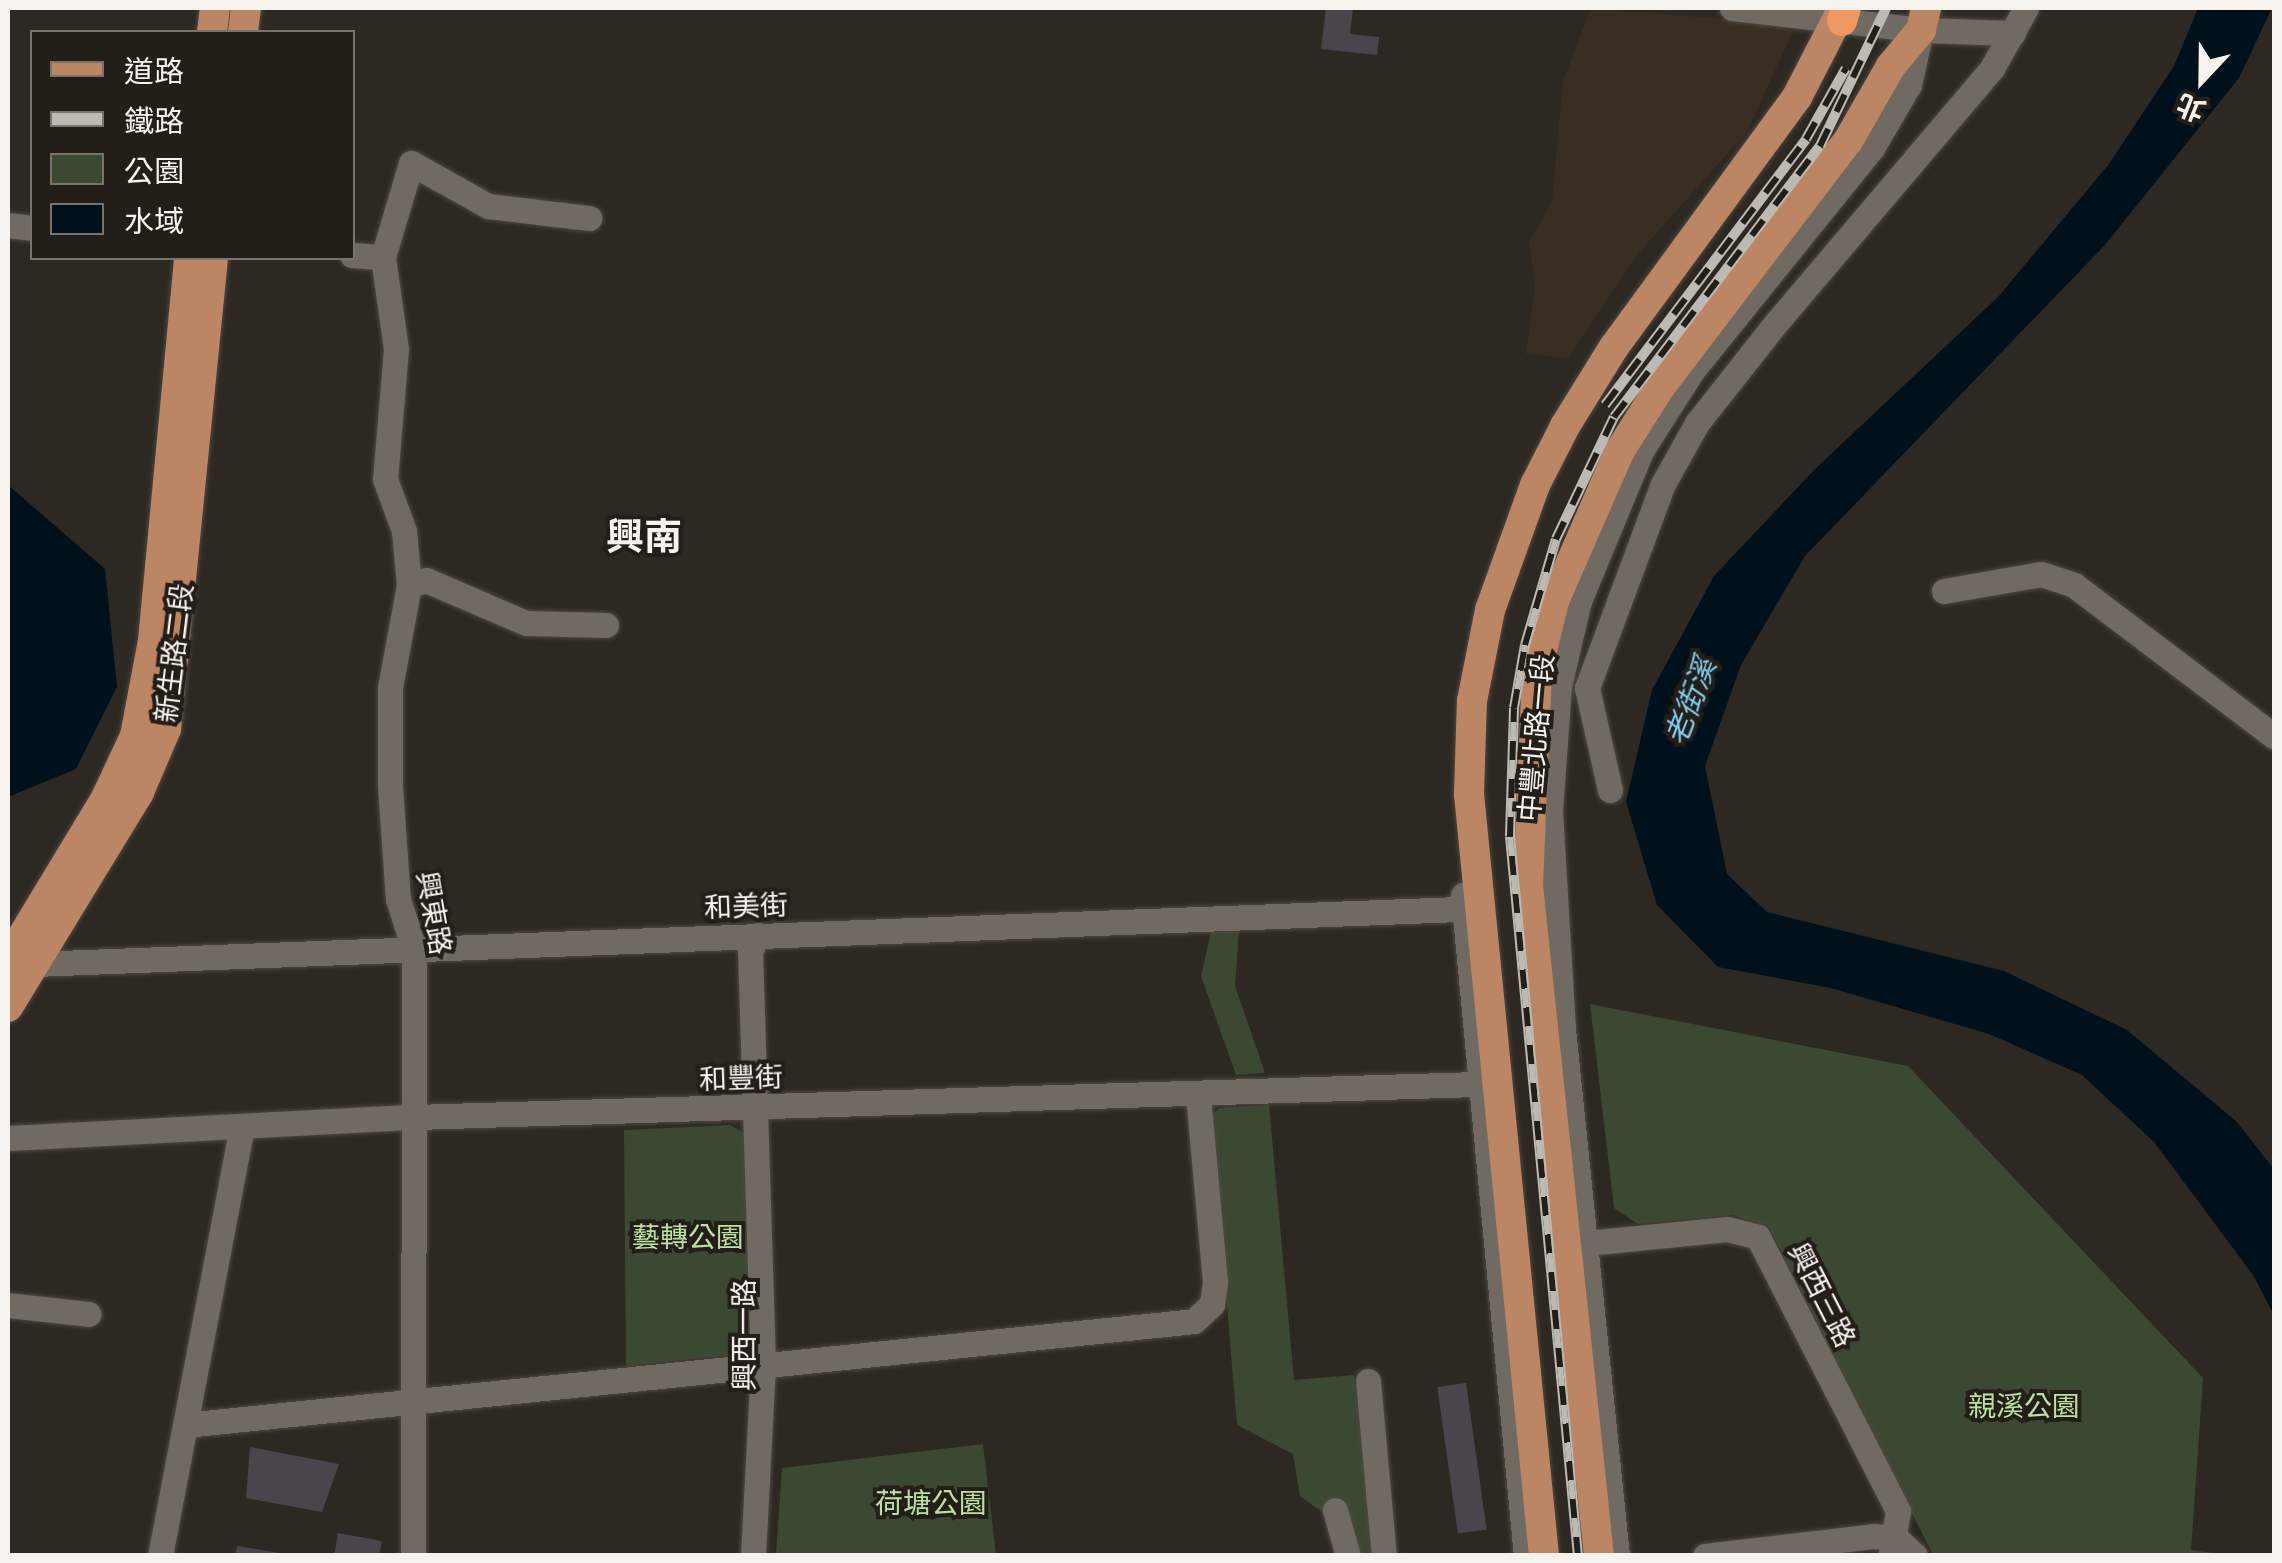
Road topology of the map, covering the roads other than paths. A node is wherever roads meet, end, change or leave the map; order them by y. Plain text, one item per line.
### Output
1 (1732, 8) edge
2 (2026, 8) edge
3 (1844, 12) edge
4 (1924, 19) edge
5 (2014, 33) junction
6 (589, 218) dead end
7 (355, 256) edge
8 (382, 257) junction
9 (189, 260) edge
10 (213, 260) edge
11 (408, 585) junction
12 (1944, 591) dead end
13 (606, 625) dead end
14 (2274, 736) edge
15 (1610, 790) dead end
16 (1471, 836) junction
17 (1461, 910) junction
18 (758, 935) junction
19 (414, 948) junction
20 (21, 962) edge
21 (8, 1008) edge
22 (1477, 1084) junction
23 (1198, 1095) junction
24 (762, 1107) junction
25 (414, 1117) junction
26 (241, 1130) junction
27 (8, 1138) edge
28 (1587, 1243) junction
29 (8, 1304) edge
30 (88, 1314) dead end
31 (770, 1363) junction
32 (1368, 1380) dead end
33 (412, 1403) junction
34 (185, 1425) junction
35 (1335, 1510) dead end
36 (1899, 1550) edge
37 (160, 1556) edge
38 (413, 1556) edge
39 (753, 1556) edge
40 (767, 1556) edge
41 (1348, 1556) edge
42 (1384, 1556) edge
43 (1526, 1556) edge
44 (1544, 1556) edge
45 (1600, 1556) edge
46 (1617, 1556) edge
47 (1704, 1556) edge
48 (1844, 1556) edge

1 - 3 street
2 - 5 street
3 - 4 street
3 - 16 main road
4 - 5 street
4 - 28 street, 中豐北路一段
4 - 45 main road, 中豐北路一段
5 - 15 street
6 - 8 street
7 - 8 street
8 - 11 street, 興東路
9 - 20 main road, 新生路二段
10 - 20 main road, 新生路二段
11 - 13 street
11 - 19 street, 興東路
12 - 14 street
16 - 17 street
16 - 44 main road
17 - 18 street, 和美街
17 - 22 street
18 - 19 street, 和美街
18 - 24 street, 興西一路
19 - 20 street, 和美街
19 - 25 street, 興東路
20 - 21 main road, 新生路二段
22 - 23 street, 和豐街
22 - 43 street
23 - 24 street, 和豐街
23 - 31 street
24 - 25 street, 和豐街
24 - 31 street, 興西一路
25 - 26 street, 和豐街
25 - 33 street, 興東路
26 - 27 street, 和豐街
26 - 34 street
28 - 36 street, 興西三路
28 - 46 street, 中豐北路一段
29 - 30 street
31 - 33 street
31 - 39 street
31 - 40 street, 興西一路
32 - 42 street
33 - 34 street
33 - 38 street, 興東路
34 - 37 street
35 - 41 street
36 - 47 street
36 - 48 street

